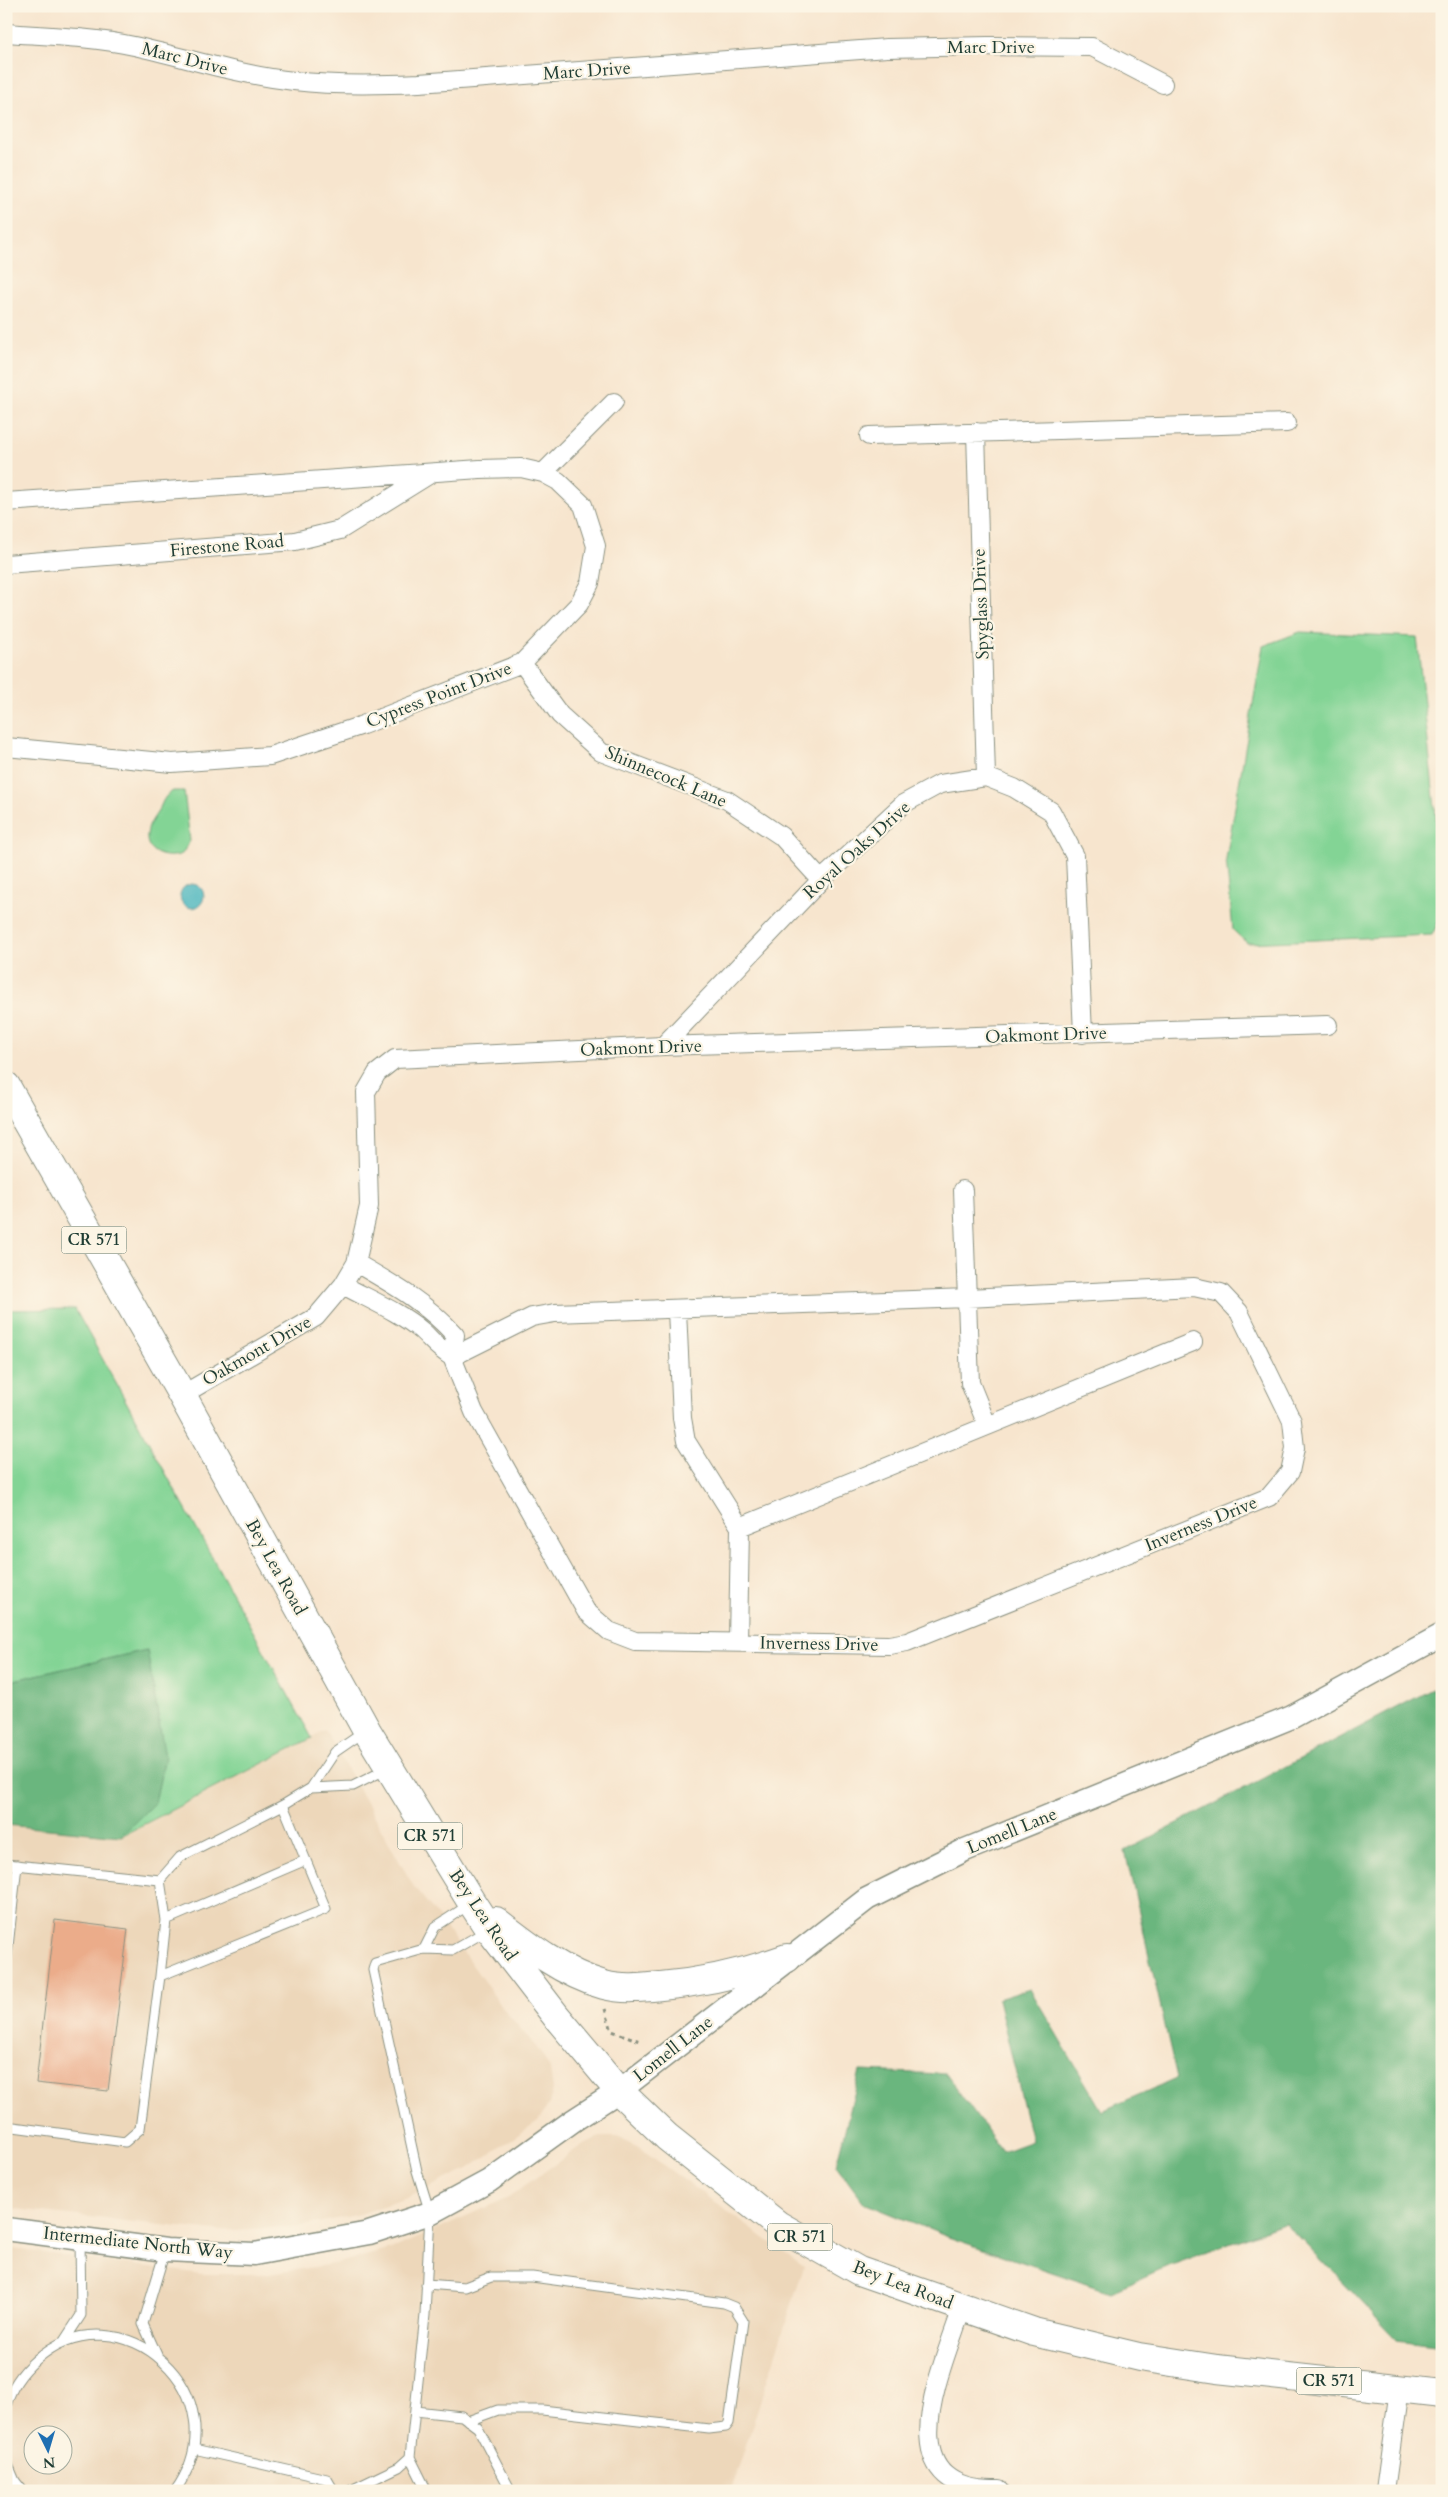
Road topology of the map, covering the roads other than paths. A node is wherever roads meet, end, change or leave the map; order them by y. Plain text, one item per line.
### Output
1 (6, 33) edge
2 (1163, 84) dead end
3 (614, 402) dead end
4 (1287, 423) dead end
5 (976, 432) junction
6 (869, 436) dead end
7 (432, 473) junction
8 (543, 473) junction
9 (6, 502) edge
10 (6, 564) edge
11 (522, 662) junction
12 (6, 747) edge
13 (986, 777) junction
14 (821, 880) junction
15 (1328, 1025) dead end
16 (1083, 1034) junction
17 (663, 1046) junction
18 (6, 1086) edge
19 (963, 1190) dead end
20 (356, 1263) junction
21 (343, 1285) junction
22 (967, 1298) junction
23 (677, 1310) junction
24 (1193, 1342) dead end
25 (452, 1357) junction
26 (182, 1394) junction
27 (987, 1425) junction
28 (740, 1527) junction
29 (1442, 1635) edge
30 (738, 1642) junction
31 (367, 1731) junction
32 (389, 1768) junction
33 (311, 1788) junction
34 (283, 1804) junction
35 (306, 1860) junction
36 (6, 1864) edge
37 (17, 1865) junction
38 (160, 1880) junction
39 (472, 1902) junction
40 (166, 1920) junction
41 (489, 1929) junction
42 (424, 1949) junction
43 (787, 1958) junction
44 (6, 1965) edge
45 (160, 1976) junction
46 (619, 2091) junction
47 (6, 2126) edge
48 (430, 2214) junction
49 (6, 2228) edge
50 (80, 2238) junction
51 (166, 2250) junction
52 (426, 2284) junction
53 (962, 2308) junction
54 (64, 2341) junction
55 (157, 2355) junction
56 (1399, 2389) junction
57 (1442, 2394) edge
58 (6, 2406) edge
59 (415, 2411) junction
60 (468, 2421) junction
61 (194, 2449) junction
62 (410, 2457) junction
63 (6, 2460) edge
64 (999, 2489) dead end
65 (23, 2491) edge
66 (174, 2491) edge
67 (334, 2491) edge
68 (349, 2491) edge
69 (427, 2491) edge
70 (511, 2491) edge
71 (1385, 2491) edge

1 - 2 street, Marc Drive
3 - 8 street
4 - 5 street
5 - 6 street
5 - 13 street, Spyglass Drive
7 - 8 street, Cypress Point Drive
7 - 9 street, Cypress Point Drive
7 - 10 street, Firestone Road
8 - 11 street, Cypress Point Drive
11 - 12 street, Cypress Point Drive
11 - 14 street, Shinnecock Lane
13 - 14 street, Royal Oaks Drive
13 - 16 street
14 - 17 street, Royal Oaks Drive
15 - 16 street, Oakmont Drive
16 - 17 street, Oakmont Drive
17 - 20 street, Oakmont Drive
18 - 26 main road, Bey Lea Road / CR 571
19 - 22 street
20 - 21 street, Oakmont Drive
20 - 25 street, Inverness Drive
21 - 25 street
21 - 26 street, Oakmont Drive
22 - 23 street, Inverness Drive
22 - 27 street
22 - 30 street, Inverness Drive
23 - 25 street, Inverness Drive
23 - 28 street
24 - 27 street
25 - 30 street, Inverness Drive
26 - 31 main road, Bey Lea Road / CR 571
27 - 28 street
28 - 30 street
29 - 43 street, Lomell Lane
31 - 32 main road, Bey Lea Road / CR 571
31 - 33 lane
32 - 33 lane
32 - 39 main road, Bey Lea Road / CR 571
33 - 34 lane
34 - 35 lane
34 - 38 lane
35 - 40 lane
35 - 45 lane
36 - 37 lane
37 - 38 lane
37 - 44 lane
38 - 40 lane
39 - 41 main road, Bey Lea Road / CR 571
39 - 42 lane
39 - 43 main road
40 - 45 lane
41 - 42 lane
41 - 46 main road, Bey Lea Road / CR 571
42 - 48 lane
43 - 46 street, Lomell Lane
45 - 47 lane
46 - 48 street, Intermediate North Way
46 - 53 main road, Bey Lea Road / CR 571
48 - 51 street, Intermediate North Way
48 - 52 lane
49 - 50 street, Intermediate North Way
50 - 51 street, Intermediate North Way
50 - 54 lane
51 - 55 lane
52 - 59 lane
52 - 60 lane
53 - 56 main road, Bey Lea Road / CR 571
53 - 64 street
54 - 55 lane
54 - 58 lane
55 - 61 lane
56 - 57 main road, CR 571
56 - 71 street
59 - 60 lane
59 - 62 lane
60 - 70 lane
61 - 66 lane
61 - 67 lane
62 - 68 lane
62 - 69 lane
63 - 65 lane

